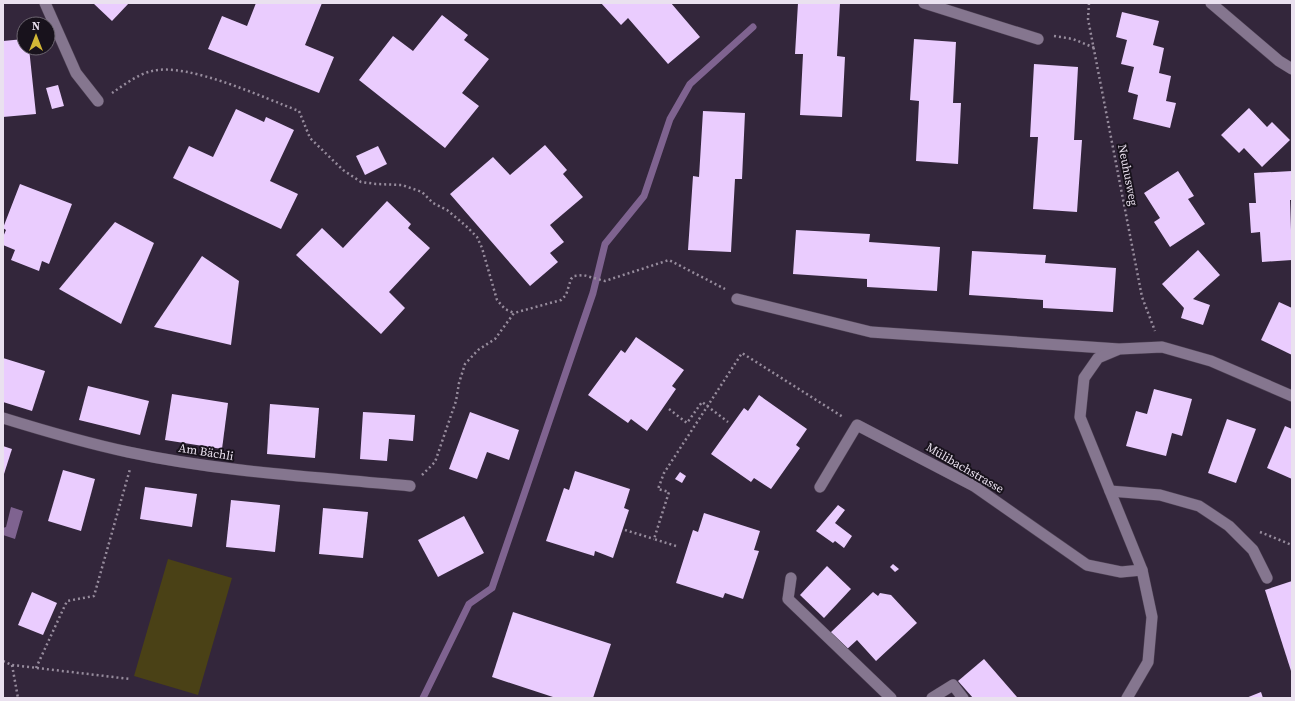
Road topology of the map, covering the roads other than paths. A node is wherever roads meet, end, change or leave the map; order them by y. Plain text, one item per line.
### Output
1 (45, 3) edge
2 (924, 3) edge
3 (1211, 3) edge
4 (1038, 39) road end
5 (1292, 69) edge
6 (98, 101) road end
7 (737, 299) road end
8 (1119, 349) junction
9 (1292, 396) edge
10 (3, 418) edge
11 (410, 486) road end
12 (820, 487) dead end
13 (1110, 491) junction
14 (1142, 570) junction
15 (791, 578) dead end
16 (1268, 578) dead end
17 (890, 698) edge
18 (932, 698) edge
19 (963, 698) edge
20 (1127, 698) edge

1 - 6 street
2 - 4 street
3 - 5 street
7 - 8 street
8 - 9 street
8 - 13 street
10 - 11 street, Am Bächli
12 - 14 street, Mülibachstrasse
13 - 14 street
13 - 16 street
14 - 20 street
15 - 17 street
18 - 19 street

